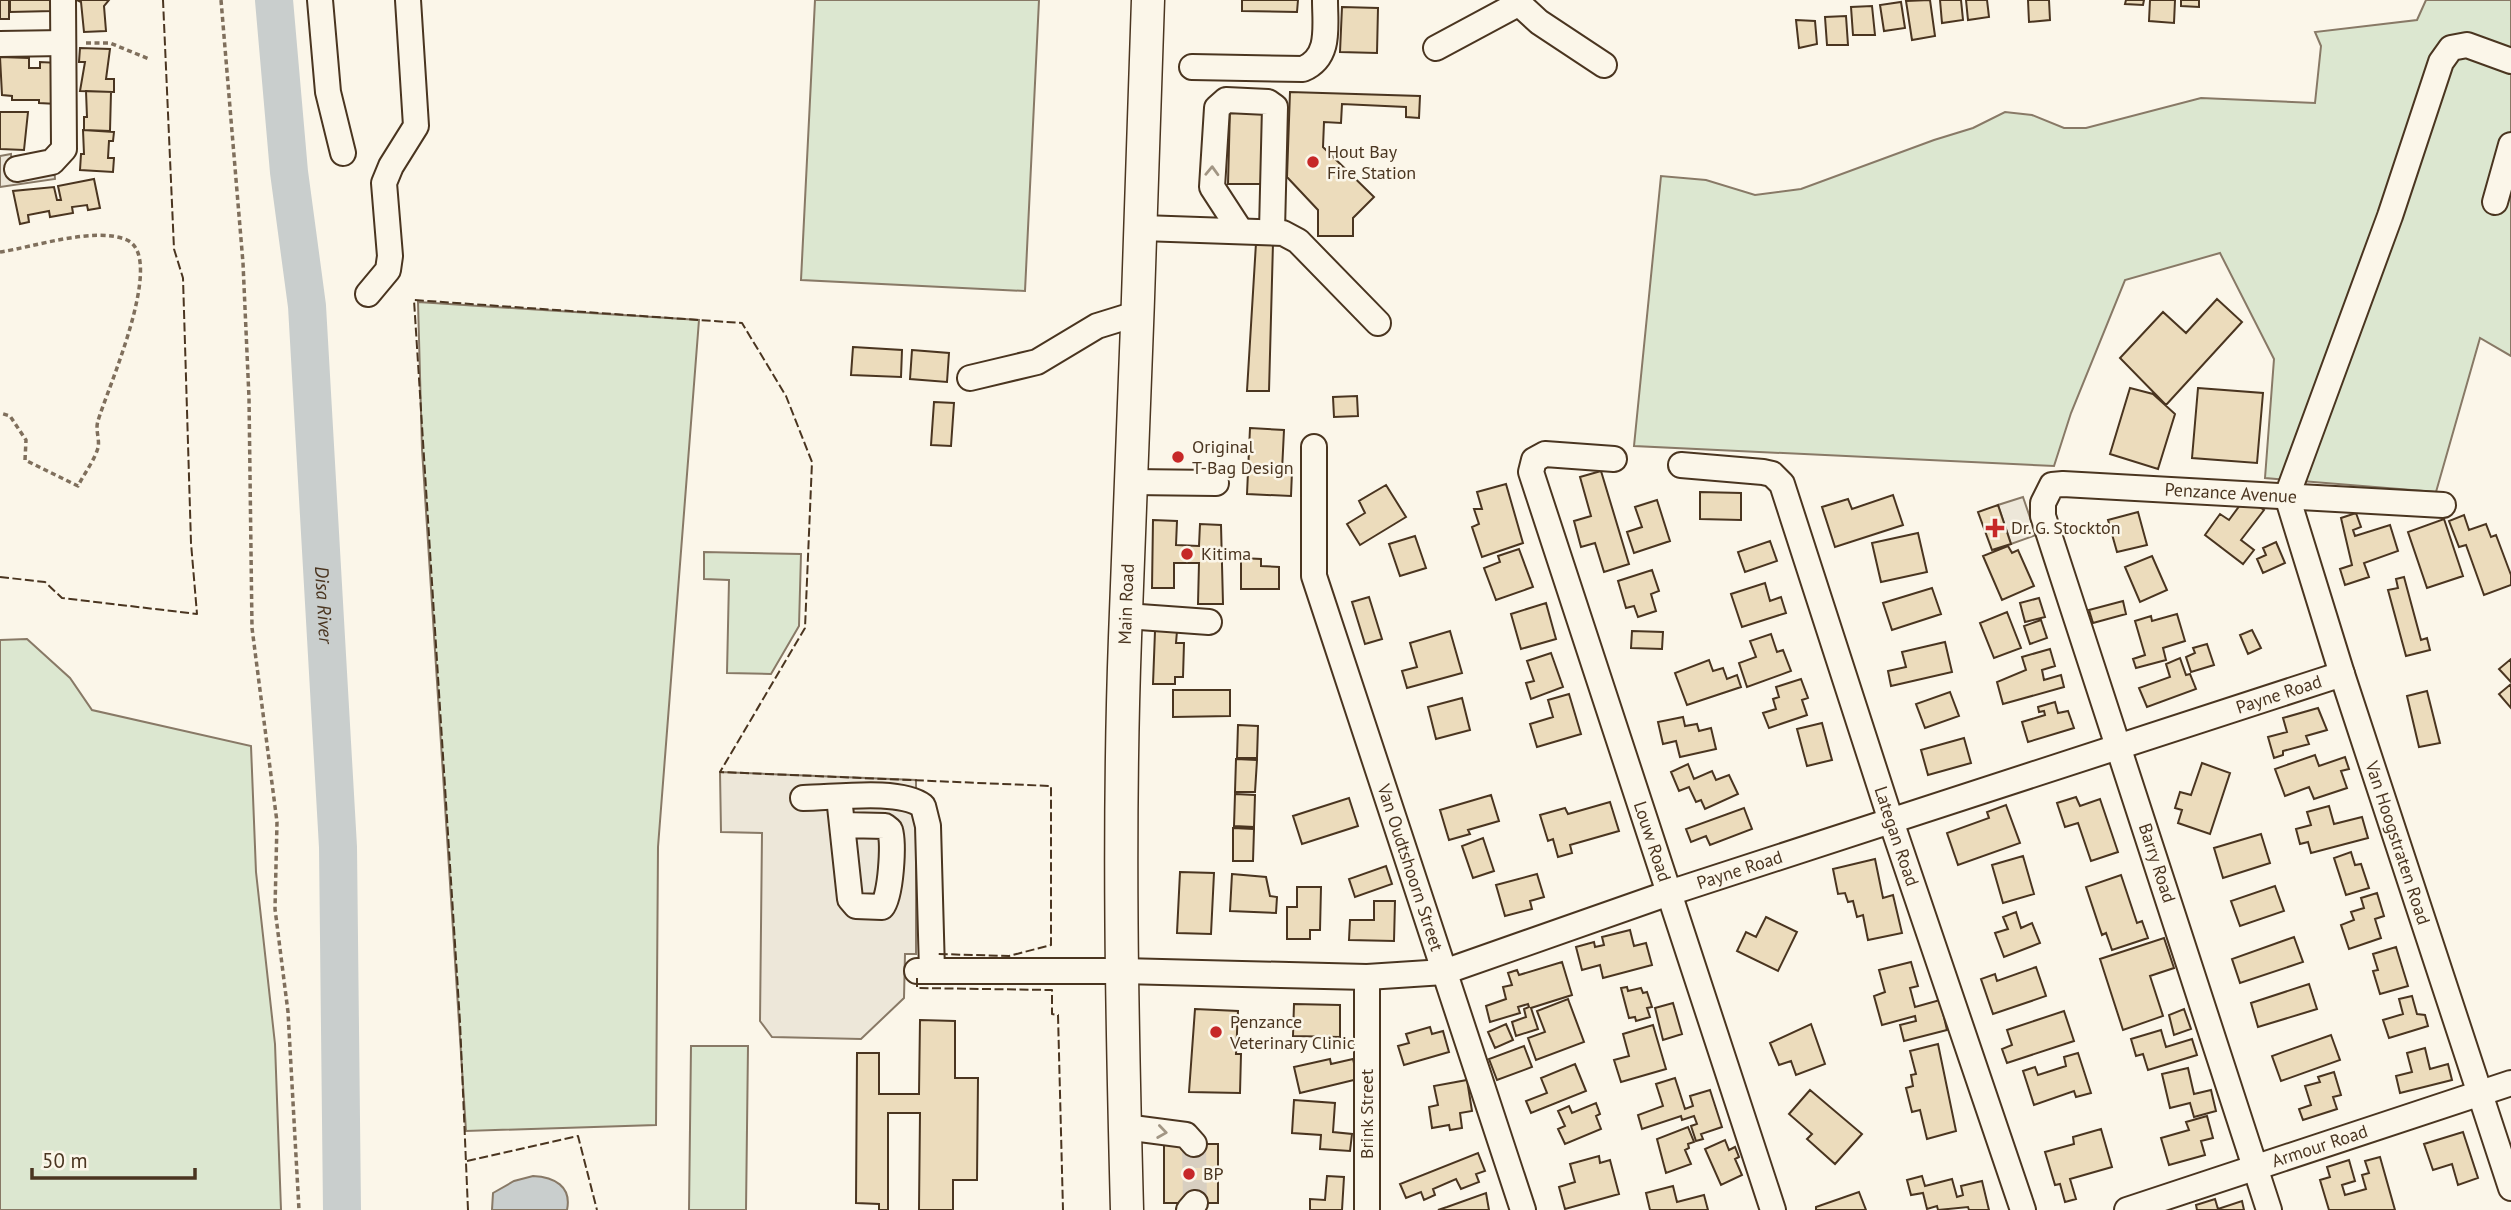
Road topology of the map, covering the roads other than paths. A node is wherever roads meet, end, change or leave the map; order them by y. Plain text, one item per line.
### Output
1 (63, 0) edge
2 (320, 0) edge
3 (408, 0) edge
4 (1148, 0) edge
5 (1325, 0) edge
6 (1516, 2) edge
7 (63, 43) junction
8 (0, 44) edge
9 (1436, 48) dead end
10 (2511, 61) edge
11 (1604, 65) dead end
12 (1192, 67) dead end
13 (2511, 145) edge
14 (343, 153) dead end
15 (17, 169) dead end
16 (2495, 202) dead end
17 (1142, 228) junction
18 (1240, 230) junction
19 (1272, 230) junction
20 (368, 294) dead end
21 (1139, 313) junction
22 (1378, 323) dead end
23 (970, 378) dead end
24 (1314, 447) dead end
25 (1614, 459) dead end
26 (1681, 465) dead end
27 (1132, 482) junction
28 (1216, 483) dead end
29 (2287, 496) junction
30 (2444, 505) dead end
31 (2043, 516) joint
32 (1126, 616) junction
33 (1209, 622) dead end
34 (2342, 674) junction
35 (2119, 746) junction
36 (839, 797) junction
37 (803, 798) dead end
38 (1891, 821) junction
39 (843, 825) dead end
40 (1669, 893) junction
41 (1122, 971) junction
42 (1444, 972) junction
43 (1367, 977) junction
44 (2511, 1083) edge
45 (2480, 1093) junction
46 (1125, 1127) junction
47 (1194, 1144) dead end
48 (2255, 1168) junction
49 (2511, 1188) edge
50 (1127, 1210) edge
51 (1367, 1210) edge
52 (1523, 1210) edge
53 (1773, 1210) edge
54 (2023, 1210) edge
55 (2127, 1210) edge
56 (2269, 1210) edge

1 - 7 street
2 - 14 street
3 - 20 street
4 - 17 main road, Main Road
5 - 12 street
6 - 9 street
6 - 11 street
7 - 8 street
7 - 15 street
10 - 29 street
13 - 16 street
17 - 18 street
17 - 21 main road, Main Road
18 - 19 street
18 -> 19 street
19 - 22 street
21 - 23 street
21 - 27 main road, Main Road
24 - 42 street, Van Oudtshoorn Street
25 - 40 street, Louw Road
26 - 38 street, Lategan Road
27 - 28 street
27 - 32 main road, Main Road
29 - 30 street, Penzance Avenue
29 - 31 street, Penzance Avenue
29 - 34 street, Van Hoogstraten Road
31 - 35 street, Barry Road
32 - 33 street
32 - 41 main road, Main Road
34 - 35 street, Payne Road
34 - 45 street, Van Hoogstraten Road
35 - 38 street, Payne Road
35 - 48 street, Barry Road
36 - 37 street
36 - 39 street
36 - 41 street, Payne Road
38 - 40 street, Payne Road
38 - 54 street, Lategan Road
40 - 42 street, Payne Road
40 - 53 street, Louw Road
41 - 43 street, Payne Road
41 - 46 main road, Main Road
42 - 43 street, Payne Road
42 - 52 street, Van Oudtshoorn Street
43 - 51 street, Brink Street
44 - 45 street, Armour Road
45 - 48 street, Armour Road
45 - 49 street, Van Hoogstraten Road
46 -> 47 street
46 - 50 main road, Main Road
48 - 55 street, Armour Road
48 - 56 street, Barry Road

